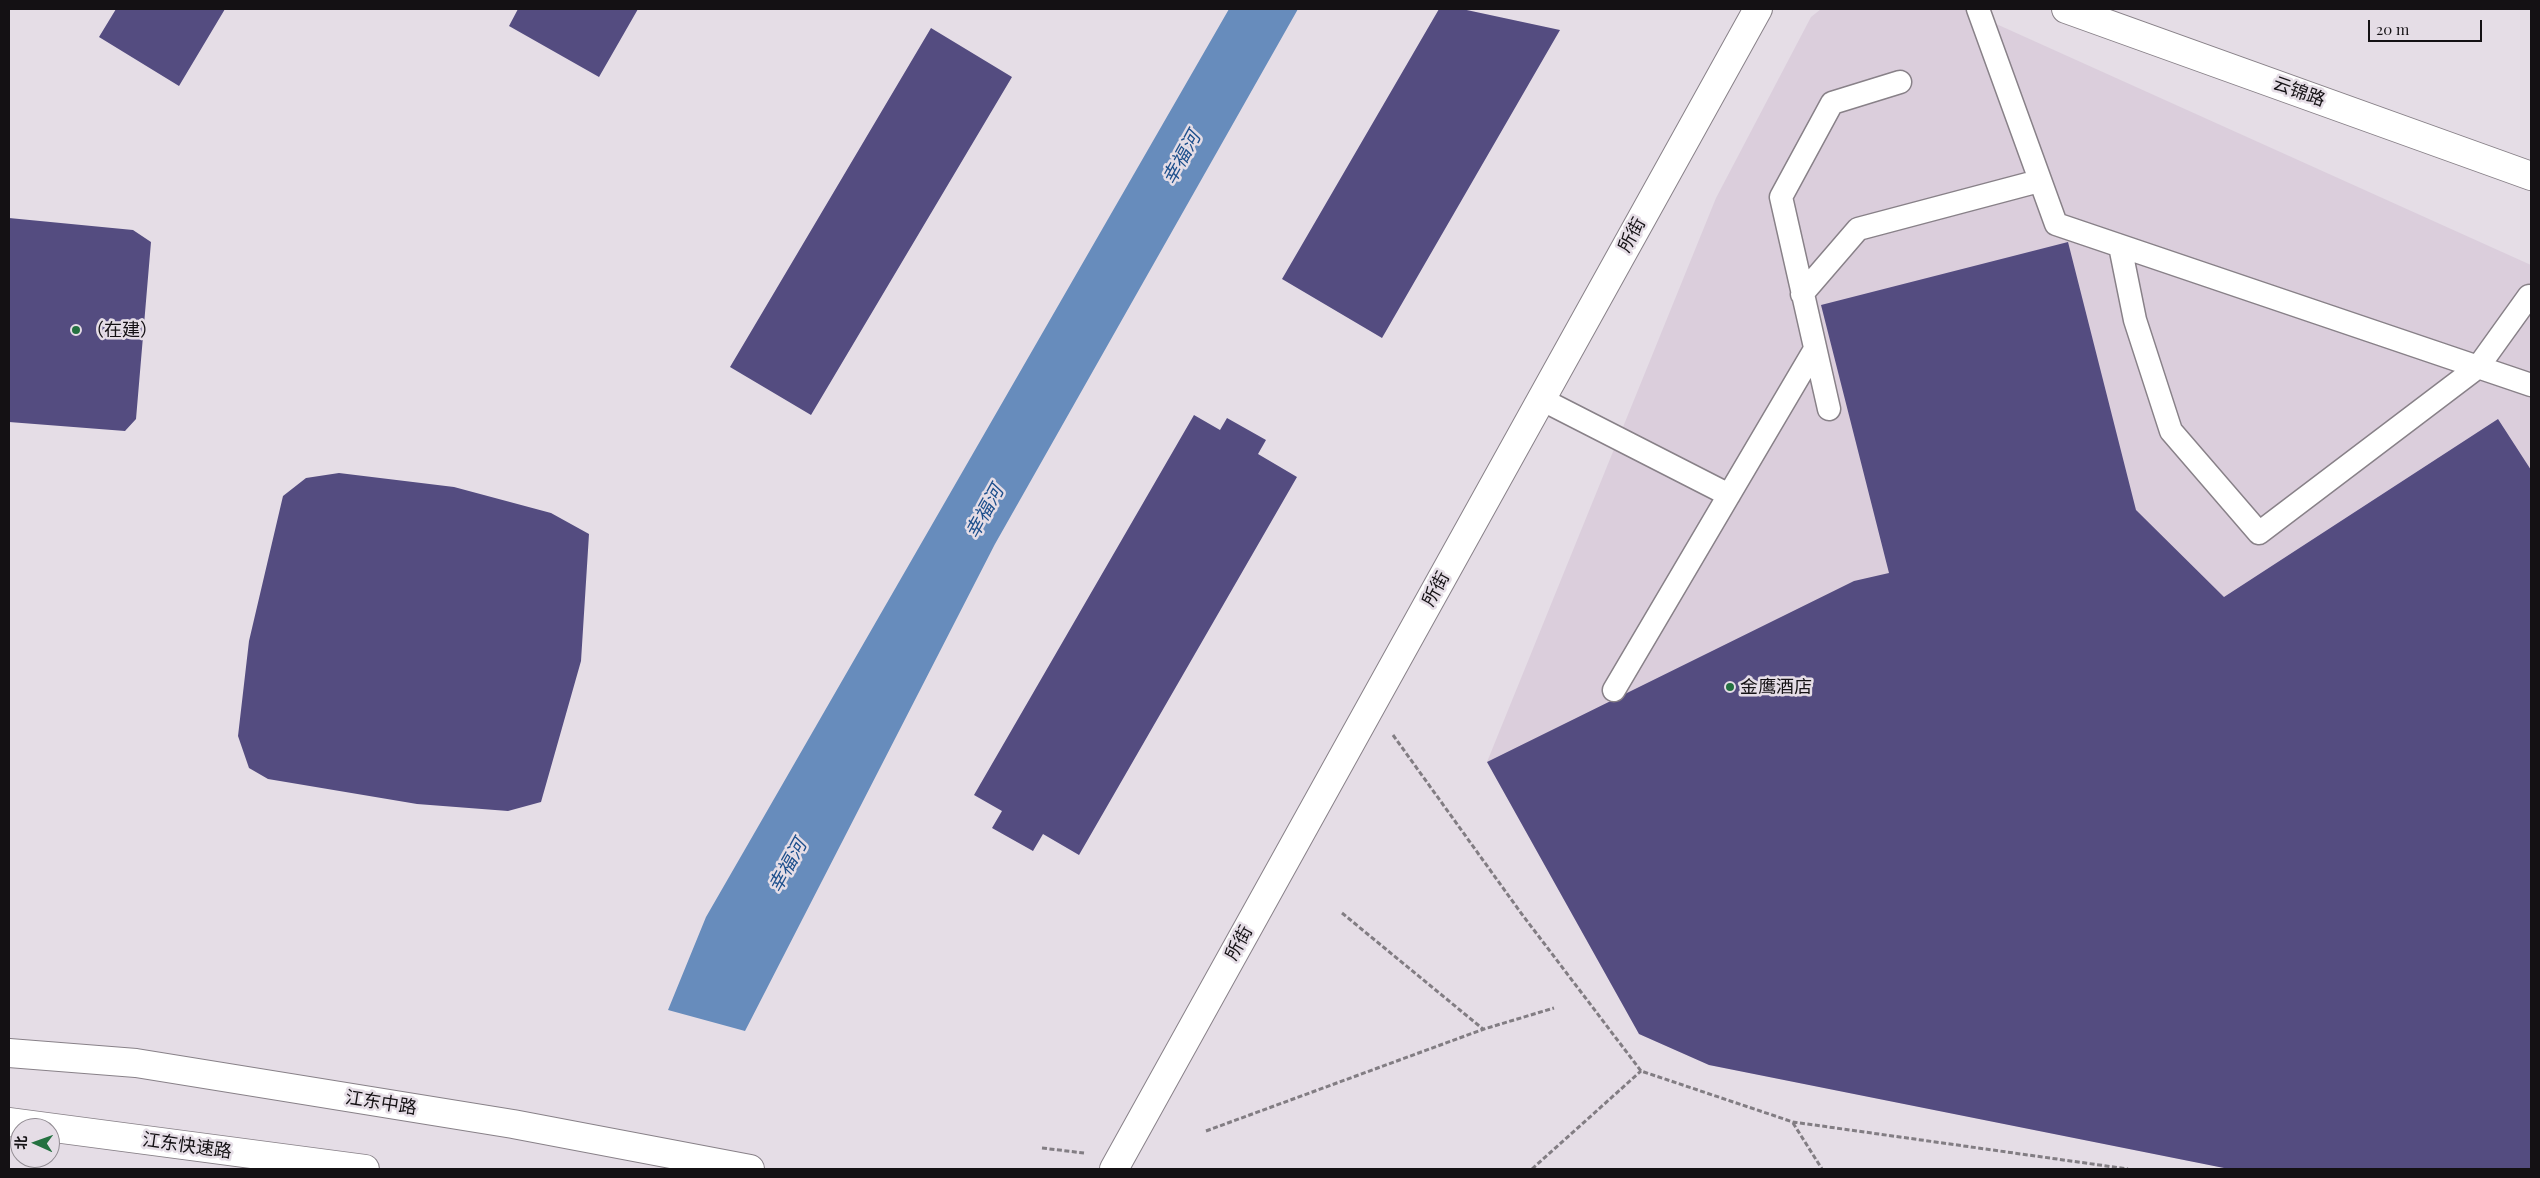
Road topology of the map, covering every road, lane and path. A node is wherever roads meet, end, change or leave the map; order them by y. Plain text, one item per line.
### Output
1 (1758, 9) edge
2 (1978, 9) edge
3 (2066, 9) edge
4 (1900, 82) dead end
5 (2531, 176) edge
6 (2040, 181) junction
7 (2120, 246) junction
8 (1802, 294) junction
9 (2529, 296) dead end
10 (1815, 349) junction
11 (2478, 367) junction
12 (2531, 385) edge
13 (1541, 399) junction
14 (1829, 409) dead end
15 (1729, 496) junction
16 (1614, 690) dead end
17 (1371, 705) junction
18 (1342, 914) dead end
19 (1554, 1008) dead end
20 (1484, 1029) junction
21 (9, 1053) edge
22 (1641, 1071) junction
23 (9, 1122) edge
24 (1793, 1122) junction
25 (1206, 1131) dead end
26 (1042, 1148) dead end
27 (1117, 1164) edge
28 (365, 1169) edge
29 (750, 1169) edge
30 (1532, 1169) edge
31 (1822, 1169) edge
32 (2128, 1169) edge

1 - 13 main road, 所街
2 - 6 lane
3 - 5 main road, 云锦路
4 - 8 lane
6 - 7 lane
6 - 8 lane
7 - 11 lane
7 - 11 lane
8 - 10 lane
9 - 11 lane
10 - 14 lane
10 - 15 lane
11 - 12 lane
13 - 15 lane
13 - 17 main road, 所街
15 - 16 lane
17 - 22 path
17 - 27 main road, 所街
18 - 20 path
19 - 20 path
20 - 25 path
21 - 29 main road, 江东中路
22 - 24 path
22 - 30 path
23 - 28 main road, 江东快速路
24 - 31 path
24 - 32 path
26 - 27 path

